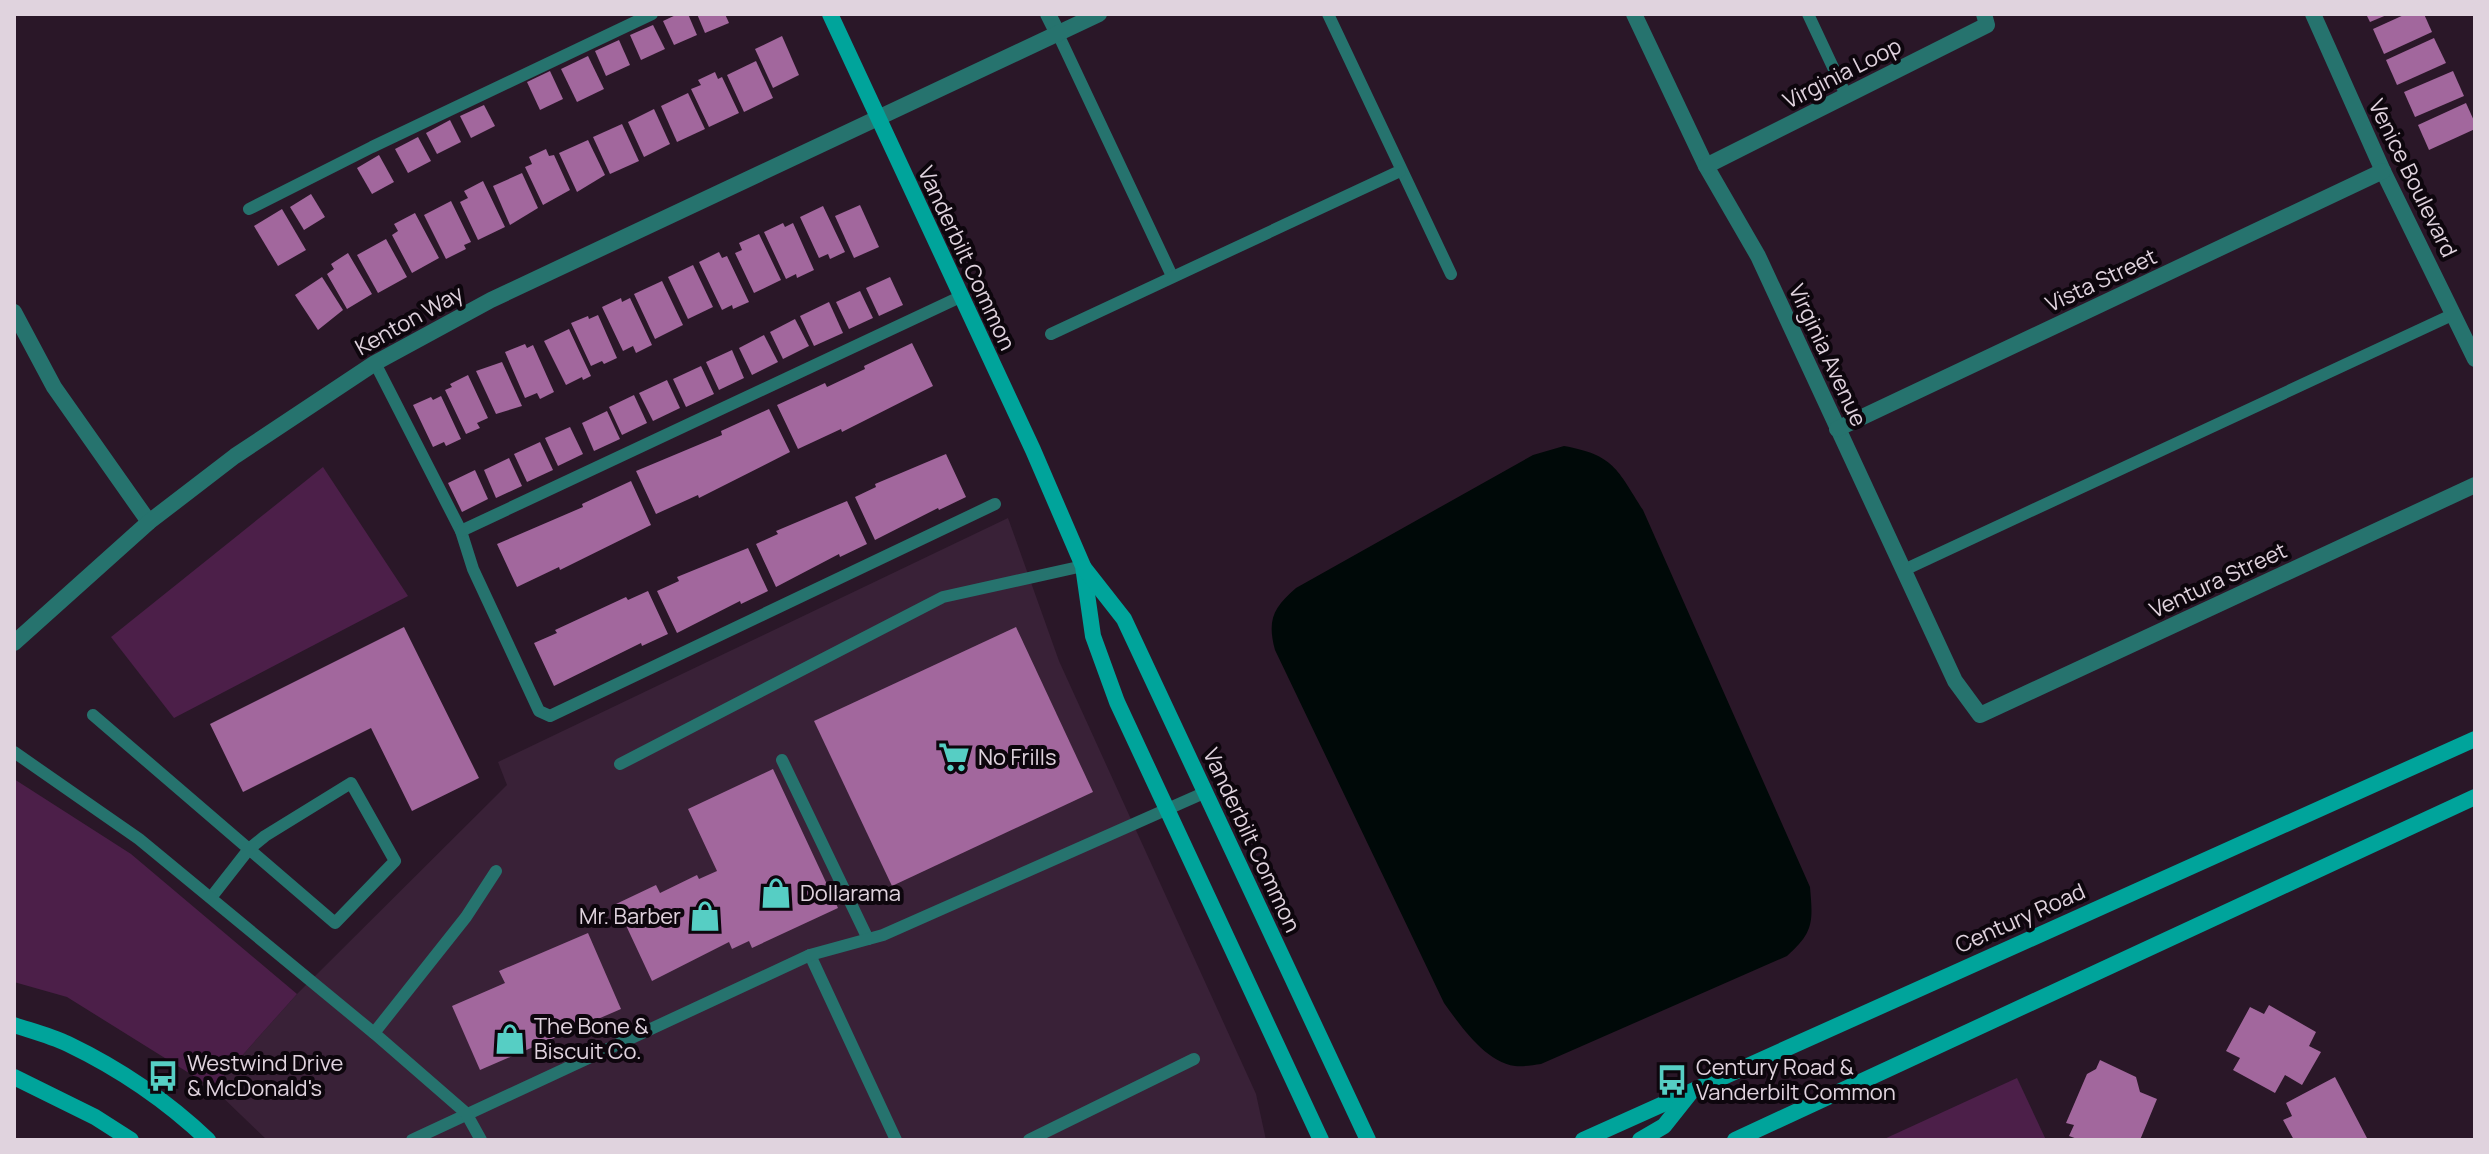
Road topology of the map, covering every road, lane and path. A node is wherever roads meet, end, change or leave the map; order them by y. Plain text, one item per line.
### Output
1 (652, 14) edge
2 (830, 14) edge
3 (1048, 14) edge
4 (1099, 14) edge
5 (1328, 14) edge
6 (1634, 14) edge
7 (1808, 14) edge
8 (1984, 14) edge
9 (2313, 14) edge
10 (1058, 34) junction
11 (1846, 95) junction
12 (879, 120) junction
13 (1706, 166) junction
14 (1400, 171) junction
15 (2383, 171) junction
16 (249, 209) dead end
17 (1451, 274) dead end
18 (1172, 276) junction
19 (960, 297) junction
20 (14, 312) edge
21 (2454, 314) junction
22 (1051, 334) dead end
23 (2475, 359) edge
24 (375, 363) junction
25 (1837, 429) junction
26 (2475, 485) edge
27 (995, 504) dead end
28 (149, 522) junction
29 (461, 531) junction
30 (1083, 566) junction
31 (1904, 570) junction
32 (14, 643) edge
33 (93, 715) dead end
34 (1980, 715) joint
35 (2475, 739) edge
36 (14, 752) edge
37 (782, 760) dead end
38 (620, 764) dead end
39 (1206, 792) junction
40 (2475, 797) edge
41 (1166, 809) junction
42 (249, 849) junction
43 (496, 871) dead end
44 (213, 895) dead end
45 (868, 939) junction
46 (810, 955) junction
47 (14, 1025) edge
48 (374, 1033) junction
49 (1194, 1059) dead end
50 (14, 1077) edge
51 (1695, 1088) junction
52 (1309, 1111) junction
53 (466, 1113) junction
54 (1358, 1118) junction
55 (131, 1140) edge
56 (208, 1140) edge
57 (412, 1140) edge
58 (481, 1140) edge
59 (896, 1140) edge
60 (1029, 1140) edge
61 (1313, 1140) edge
62 (1321, 1140) edge
63 (1368, 1140) edge
64 (1380, 1140) edge
65 (1583, 1140) edge
66 (1640, 1140) edge
67 (1735, 1140) edge

1 - 16 lane
2 - 12 street, Vanderbilt Common
3 - 10 street
4 - 10 street, Kenton Way
5 - 14 lane
6 - 13 street, Virginia Avenue
7 - 11 lane
8 - 11 street, Virginia Loop
9 - 15 street, Venice Boulevard
10 - 12 street, Kenton Way
10 - 18 lane
11 - 13 street, Virginia Loop
12 - 19 street, Vanderbilt Common
12 - 24 street, Kenton Way
13 - 25 street, Virginia Avenue
14 - 17 lane
14 - 18 lane
15 - 21 street, Venice Boulevard
15 - 25 street, Vista Street
18 - 22 lane
19 - 29 lane
19 - 30 street, Vanderbilt Common
20 - 28 street
21 - 23 street, Venice Boulevard
21 - 31 lane
24 - 28 street, Kenton Way
24 - 29 lane
25 - 31 street, Virginia Avenue
26 - 34 street, Ventura Street
27 - 29 lane
28 - 32 street, Kenton Way
30 - 38 lane
30 - 39 street, Vanderbilt Common
30 - 41 street, Vanderbilt Common
31 - 34 street, Virginia Avenue
33 - 42 lane
35 - 51 street, Century Road
36 - 48 lane
37 - 45 lane
39 - 41 lane
39 - 54 street, Vanderbilt Common
40 - 67 street
41 - 45 lane
41 - 52 street, Vanderbilt Common
42 - 42 lane
42 - 44 lane
43 - 48 lane
45 - 46 lane
46 - 53 lane
46 - 59 lane
47 - 56 street
48 - 53 lane
49 - 60 lane
50 - 55 street
51 - 65 street, Century Road
51 - 66 street
52 - 61 street
52 - 62 street, Vanderbilt Common
53 - 57 lane
53 - 58 lane
54 - 63 street, Vanderbilt Common
54 - 64 street

